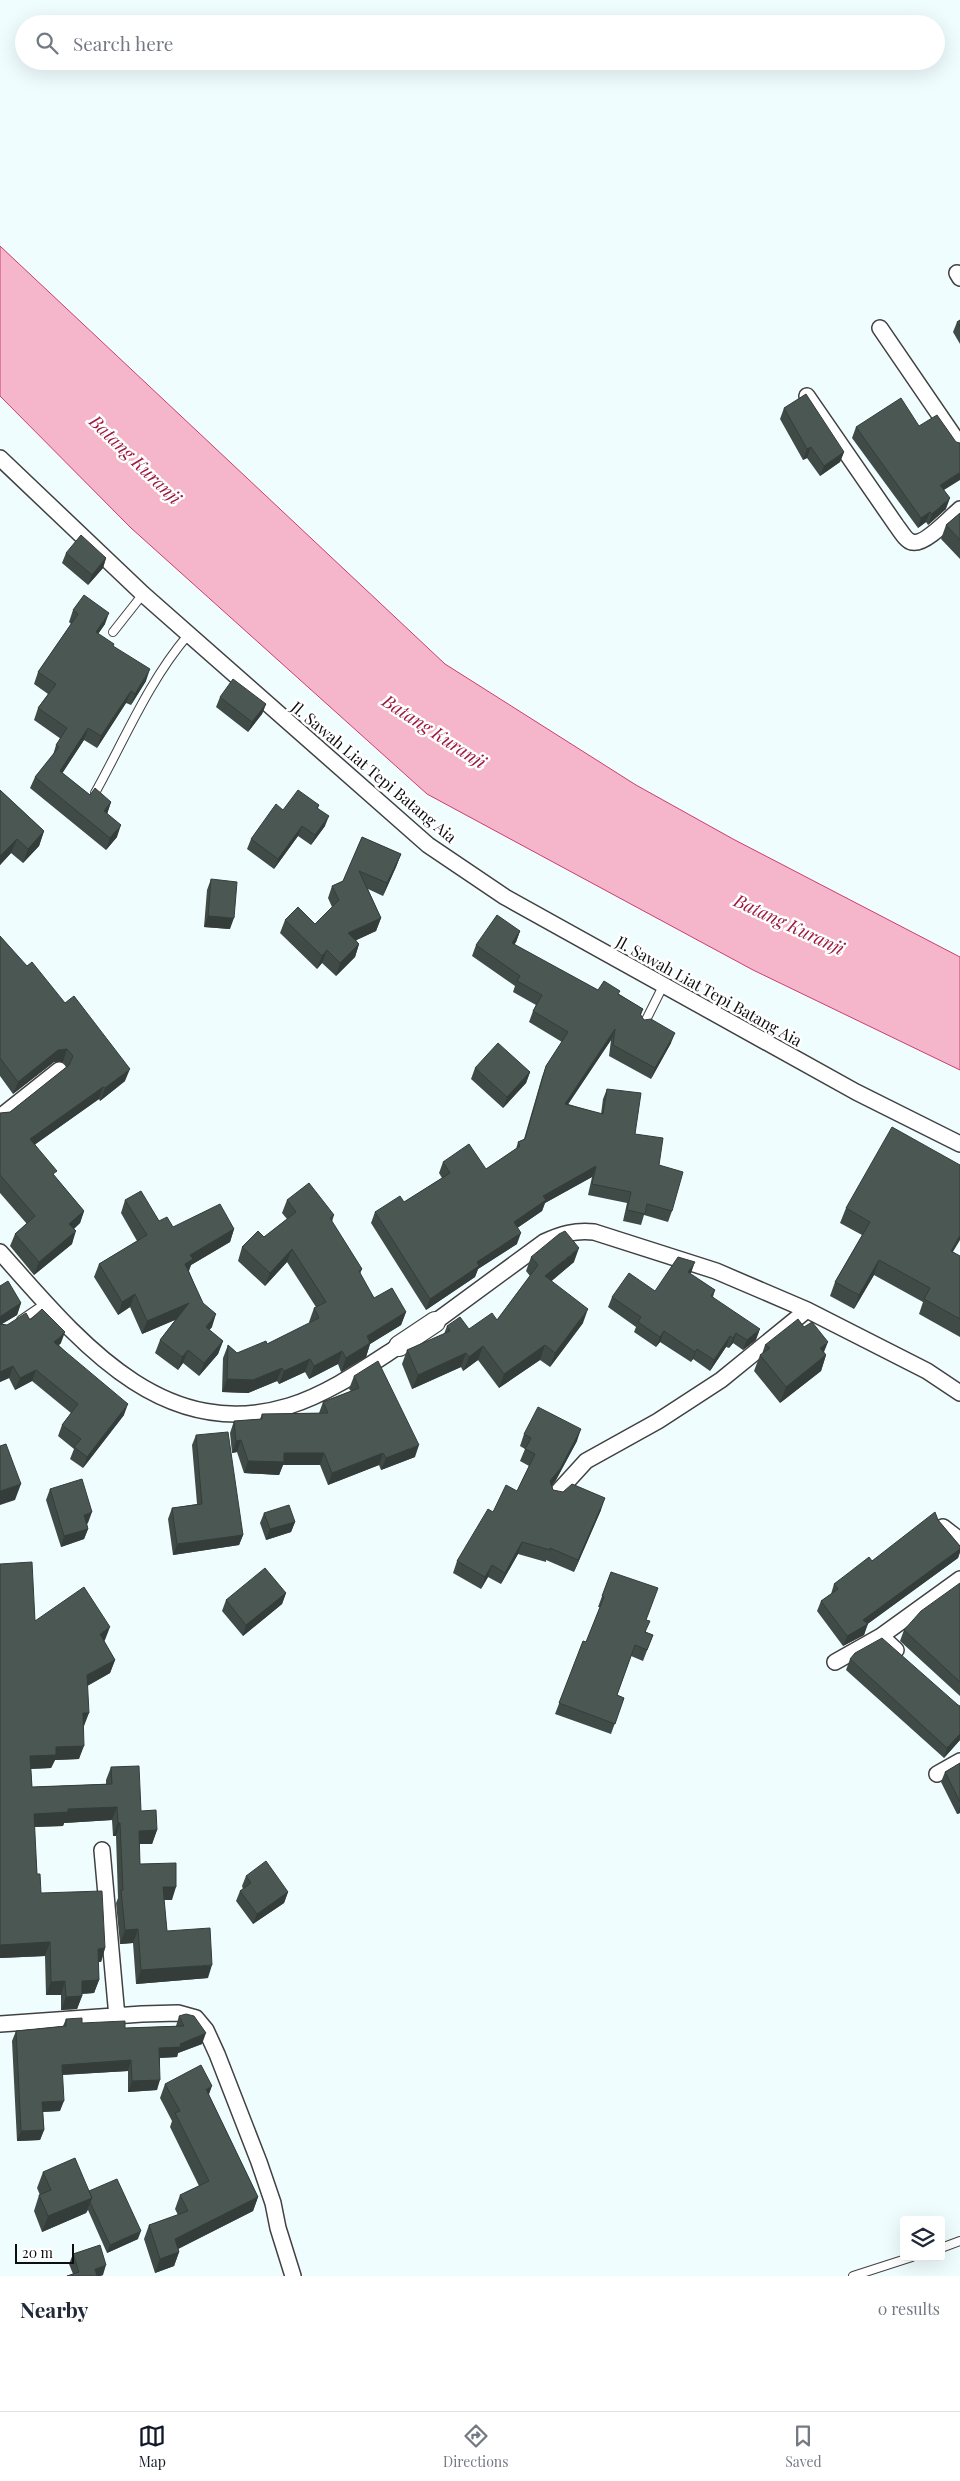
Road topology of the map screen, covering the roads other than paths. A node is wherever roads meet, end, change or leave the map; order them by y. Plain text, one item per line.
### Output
1 (880, 328) dead end
2 (807, 396) edge
3 (960, 445) edge
4 (0, 458) edge
5 (960, 509) edge
6 (143, 594) junction
7 (113, 632) dead end
8 (188, 634) junction
9 (95, 793) edge
10 (663, 986) junction
11 (643, 1026) edge
12 (59, 1070) edge
13 (0, 1117) edge
14 (960, 1144) edge
15 (0, 1252) edge
16 (46, 1303) junction
17 (807, 1310) junction
18 (435, 1322) joint
19 (12, 1327) edge
20 (399, 1346) joint
21 (960, 1393) edge
22 (555, 1495) edge
23 (943, 1527) edge
24 (960, 1540) edge
25 (960, 1579) edge
26 (881, 1636) junction
27 (835, 1662) dead end
28 (910, 1662) edge
29 (960, 1761) edge
30 (937, 1774) dead end
31 (102, 1850) dead end
32 (118, 2017) junction
33 (0, 2024) edge
34 (960, 2241) edge
35 (945, 2247) edge
36 (900, 2261) edge
37 (293, 2276) edge
38 (853, 2276) edge

1 - 3 street
2 - 5 street
4 - 6 street, Jl. Sawah Liat Tepi Batang Aia
6 - 7 lane
6 - 8 street, Jl. Sawah Liat Tepi Batang Aia
8 - 9 lane
8 - 10 street, Jl. Sawah Liat Tepi Batang Aia
10 - 11 lane
10 - 14 street, Jl. Sawah Liat Tepi Batang Aia
12 - 13 street
15 - 16 street
16 - 19 lane
16 - 20 street
17 - 18 street
17 - 21 street
17 - 22 street
18 - 20 street
23 - 24 street
25 - 26 street
26 - 27 street
26 - 28 street
29 - 30 street
31 - 32 street
32 - 33 street
32 - 37 street
34 - 35 lane
36 - 38 lane

